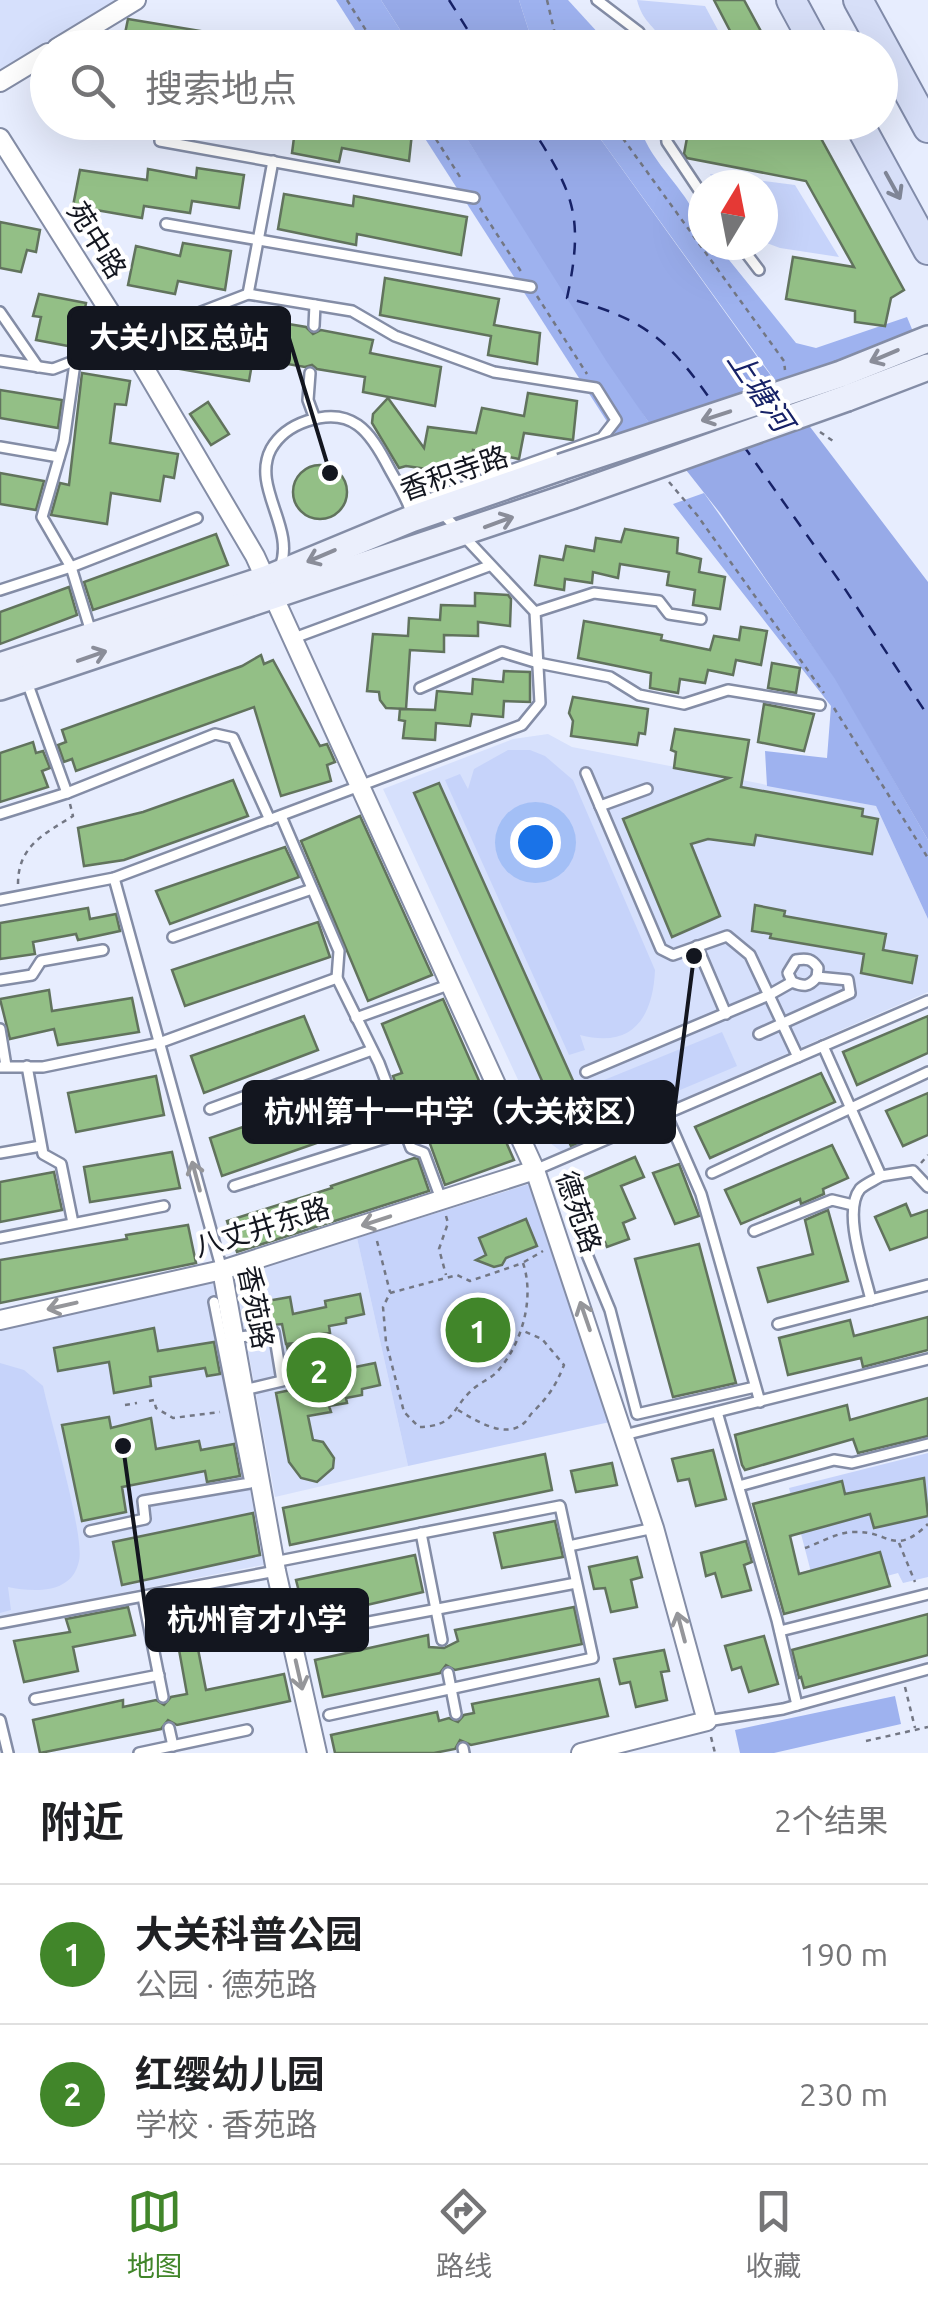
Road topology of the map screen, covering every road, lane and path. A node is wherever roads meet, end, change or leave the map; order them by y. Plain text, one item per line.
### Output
1 (136, 0) edge
2 (347, 0) edge
3 (547, 0) edge
4 (596, 0) edge
5 (791, 0) edge
6 (858, 0) edge
7 (88, 30) edge
8 (366, 30) edge
9 (554, 30) edge
10 (636, 30) edge
11 (807, 30) edge
12 (874, 30) edge
13 (30, 65) edge
14 (898, 73) edge
15 (0, 82) edge
16 (928, 128) edge
17 (0, 138) edge
18 (160, 140) edge
19 (437, 140) edge
20 (624, 140) edge
21 (668, 140) edge
22 (868, 140) edge
23 (272, 161) junction
24 (688, 173) edge
25 (474, 198) junction
26 (166, 224) dead end
27 (258, 239) junction
28 (928, 250) edge
29 (751, 260) edge
30 (759, 270) dead end
31 (531, 288) junction
32 (248, 294) junction
33 (315, 305) junction
34 (0, 312) edge
35 (314, 326) dead end
36 (928, 339) edge
37 (129, 342) junction
38 (0, 360) edge
39 (76, 363) junction
40 (38, 367) junction
41 (928, 367) edge
42 (310, 373) dead end
43 (786, 373) dead end
44 (844, 386) junction
45 (596, 388) junction
46 (316, 418) junction
47 (812, 426) dead end
48 (833, 441) dead end
49 (0, 447) edge
50 (59, 457) junction
51 (670, 482) dead end
52 (439, 510) junction
53 (410, 512) junction
54 (197, 518) dead end
55 (460, 536) junction
56 (489, 566) junction
57 (71, 567) junction
58 (270, 587) junction
59 (0, 590) edge
60 (535, 612) junction
61 (701, 620) dead end
62 (92, 635) junction
63 (294, 638) junction
64 (538, 663) junction
65 (0, 666) edge
66 (26, 679) junction
67 (0, 687) edge
68 (420, 688) dead end
69 (820, 705) dead end
70 (586, 773) dead end
71 (362, 786) junction
72 (647, 789) dead end
73 (67, 792) junction
74 (600, 806) junction
75 (0, 814) edge
76 (282, 816) junction
77 (270, 820) junction
78 (928, 858) edge
79 (114, 878) junction
80 (312, 888) junction
81 (18, 896) junction
82 (0, 900) edge
83 (173, 937) dead end
84 (698, 946) junction
85 (102, 950) dead end
86 (818, 977) junction
87 (337, 978) junction
88 (0, 980) edge
89 (792, 982) junction
90 (451, 984) junction
91 (769, 995) junction
92 (928, 1001) edge
93 (726, 1014) junction
94 (356, 1018) junction
95 (782, 1023) junction
96 (0, 1029) edge
97 (759, 1034) dead end
98 (159, 1043) junction
99 (823, 1046) junction
100 (372, 1050) junction
101 (798, 1057) junction
102 (3, 1066) edge
103 (27, 1066) junction
104 (586, 1072) dead end
105 (928, 1072) edge
106 (852, 1108) junction
107 (210, 1109) dead end
108 (666, 1114) junction
109 (405, 1132) junction
110 (41, 1146) junction
111 (0, 1153) edge
112 (535, 1170) junction
113 (712, 1173) dead end
114 (881, 1176) junction
115 (234, 1186) dead end
116 (928, 1187) edge
117 (441, 1200) junction
118 (853, 1205) junction
119 (164, 1206) dead end
120 (372, 1222) junction
121 (73, 1223) junction
122 (754, 1231) dead end
123 (0, 1238) edge
124 (581, 1240) dead end
125 (560, 1244) junction
126 (523, 1263) junction
127 (222, 1270) junction
128 (447, 1278) junction
129 (928, 1285) edge
130 (390, 1293) junction
131 (871, 1300) junction
132 (214, 1302) dead end
133 (0, 1320) edge
134 (778, 1324) dead end
135 (520, 1330) junction
136 (234, 1338) junction
137 (928, 1359) edge
138 (756, 1387) junction
139 (242, 1400) junction
140 (149, 1401) dead end
141 (760, 1402) junction
142 (137, 1403) dead end
143 (125, 1405) dead end
144 (458, 1410) junction
145 (717, 1412) junction
146 (624, 1436) junction
147 (928, 1444) edge
148 (739, 1486) junction
149 (928, 1524) edge
150 (654, 1528) junction
151 (90, 1531) dead end
152 (421, 1534) junction
153 (898, 1542) junction
154 (568, 1546) junction
155 (805, 1548) dead end
156 (275, 1567) junction
157 (576, 1583) junction
158 (924, 1595) edge
159 (143, 1596) junction
160 (436, 1609) junction
161 (0, 1624) edge
162 (316, 1632) dead end
163 (780, 1632) junction
164 (442, 1640) dead end
165 (928, 1669) edge
166 (448, 1673) dead end
167 (159, 1675) junction
168 (902, 1676) junction
169 (451, 1689) junction
170 (163, 1697) dead end
171 (35, 1698) dead end
172 (798, 1706) junction
173 (456, 1714) dead end
174 (329, 1715) dead end
175 (0, 1720) edge
176 (707, 1721) junction
177 (928, 1727) edge
178 (169, 1728) dead end
179 (248, 1730) dead end
180 (915, 1730) junction
181 (866, 1740) dead end
182 (173, 1746) junction
183 (8, 1753) edge
184 (143, 1753) edge
185 (317, 1753) edge
186 (580, 1753) edge

1 - 7 street
2 - 8 path
3 - 9 path
4 - 10 lane
5 - 11 main road
6 - 12 main road
13 - 15 street
14 - 16 main road
17 - 37 street, 苑中路
18 - 23 lane
19 - 25 path
20 - 43 path
21 - 24 lane
22 -> 28 main road
23 - 25 lane
23 - 27 lane
25 - 31 path
26 - 27 lane
27 - 31 lane
27 - 32 lane
29 - 30 lane
31 - 45 path
32 - 33 lane
32 - 37 lane
33 - 35 lane
33 - 45 lane
34 - 40 lane
36 -> 44 main road, 香积寺路
37 - 39 lane
37 - 58 street, 苑中路
38 - 40 lane
39 - 40 lane
39 - 50 lane
41 - 44 main road
42 - 46 lane
44 -> 52 main road, 香积寺路, bridge
55 -> 44 main road, 香积寺路, bridge
45 - 53 lane
46 - 53 lane
46 - 58 lane
47 - 48 path
49 - 50 lane
50 - 57 lane
51 - 78 path
52 - 53 main road, 香积寺路
52 - 55 lane
53 -> 58 main road, 香积寺路
54 - 57 lane
55 - 56 lane
55 - 58 main road, 香积寺路
56 - 60 lane
56 - 63 lane
57 - 59 lane
57 - 62 lane
58 - 62 main road, 香积寺路
58 - 63 street, 德苑路
66 -> 58 main road, 香积寺路
60 - 61 lane
60 - 64 lane
62 - 65 main road, 香积寺路
63 - 71 street, 德苑路
64 - 68 lane
64 - 69 lane
64 - 71 lane
66 - 67 main road, 香积寺路
66 - 73 lane
70 - 74 lane
71 - 76 lane
71 - 90 street, 德苑路
72 - 74 lane
73 - 75 lane
73 - 77 lane
73 - 81 path
74 - 84 lane
76 - 77 lane
76 - 80 lane
77 - 79 lane
79 - 81 lane
79 - 98 lane, 香苑路
80 - 83 lane
80 - 87 lane
81 - 82 lane
84 - 91 lane
84 - 93 lane
85 - 88 lane
86 - 89 lane
86 - 89 lane
86 - 95 lane
87 - 94 lane
87 - 98 lane
89 - 91 lane
90 - 94 lane
90 - 112 street, 德苑路
91 - 93 lane
91 - 95 lane
92 - 99 lane
93 - 104 lane
94 - 100 lane
95 - 97 lane
95 - 101 lane
96 - 102 lane
98 - 103 lane
127 -> 98 lane, 香苑路
99 - 101 lane
99 - 106 lane
100 - 107 lane
100 - 109 lane
101 - 108 lane
102 - 103 lane
103 - 110 lane
105 - 106 lane
106 - 113 lane
106 - 114 lane
108 - 112 lane
108 - 138 lane
109 - 115 lane
109 - 117 lane
110 - 111 lane
110 - 121 lane
112 - 117 street, 八丈井东路
112 - 125 street, 德苑路
114 - 116 lane
114 - 118 lane
117 -> 120 street, 八丈井东路
117 - 128 path
118 - 122 lane
118 - 131 lane
119 - 121 lane
120 - 127 street, 八丈井东路
120 - 130 path
121 - 123 lane
124 - 138 lane
125 - 126 path
146 -> 125 street, 德苑路
126 - 128 path
126 - 135 path
127 -> 133 street, 八丈井东路
127 - 136 street, 香苑路
128 - 130 path
129 - 131 lane
130 - 144 path
131 - 134 lane
132 - 139 lane
135 - 144 path
135 - 144 path
136 - 139 street, 香苑路
136 - 139 lane
137 - 141 lane
138 - 141 lane
139 - 140 path
139 - 151 lane
139 - 156 street, 香苑路
141 - 145 lane
142 - 143 path
145 - 146 lane
145 - 148 lane
146 - 150 street, 德苑路
147 - 148 lane
148 - 163 lane
149 - 153 path
150 - 154 lane
176 -> 150 street, 德苑路
152 - 154 lane
152 - 156 lane
152 - 160 lane
153 - 155 path
153 - 158 path
154 - 157 lane
156 - 159 lane
156 -> 185 street, 香苑路
157 - 160 lane
157 - 169 lane
158 - 163 lane
159 - 161 lane
159 - 167 lane
160 - 162 lane
160 - 164 lane
163 - 172 lane
165 - 168 lane
166 - 169 lane
167 - 170 lane
167 - 171 lane
168 - 172 lane
168 - 180 path
169 - 173 lane
169 - 174 lane
172 - 176 lane
175 - 183 lane
176 - 186 street
177 - 180 path
178 - 182 lane
179 - 182 lane
180 - 181 path
182 - 184 lane

